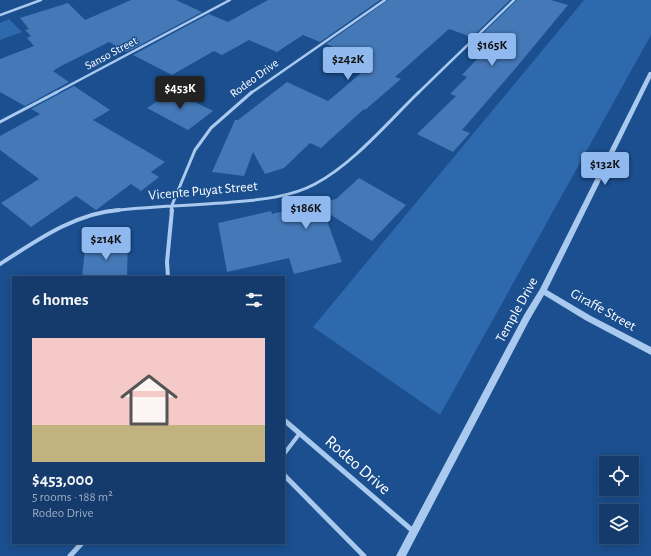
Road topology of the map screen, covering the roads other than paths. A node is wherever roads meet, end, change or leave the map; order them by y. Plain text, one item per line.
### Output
1 (41, 0) edge
2 (230, 0) edge
3 (385, 0) edge
4 (514, 0) edge
5 (0, 15) edge
6 (651, 73) edge
7 (0, 122) edge
8 (172, 205) junction
9 (0, 264) edge
10 (168, 276) edge
11 (543, 291) junction
12 (651, 351) edge
13 (285, 421) edge
14 (300, 433) junction
15 (285, 453) edge
16 (285, 476) edge
17 (414, 532) junction
18 (81, 544) edge
19 (70, 556) edge
20 (364, 556) edge
21 (401, 556) edge

1 - 5 street
2 - 7 street, Sanso Street
3 - 8 street, Rodeo Drive
4 - 8 street, Vicente Puyat Street
6 - 11 street, Temple Drive
8 - 9 street, Vicente Puyat Street
8 - 10 street, Rodeo Drive
11 - 12 street, Giraffe Street
11 - 17 street, Temple Drive
13 - 14 street, Rodeo Drive
14 - 15 lane
14 - 17 street, Rodeo Drive
16 - 20 street
17 - 21 street, Temple Drive
18 - 19 street

